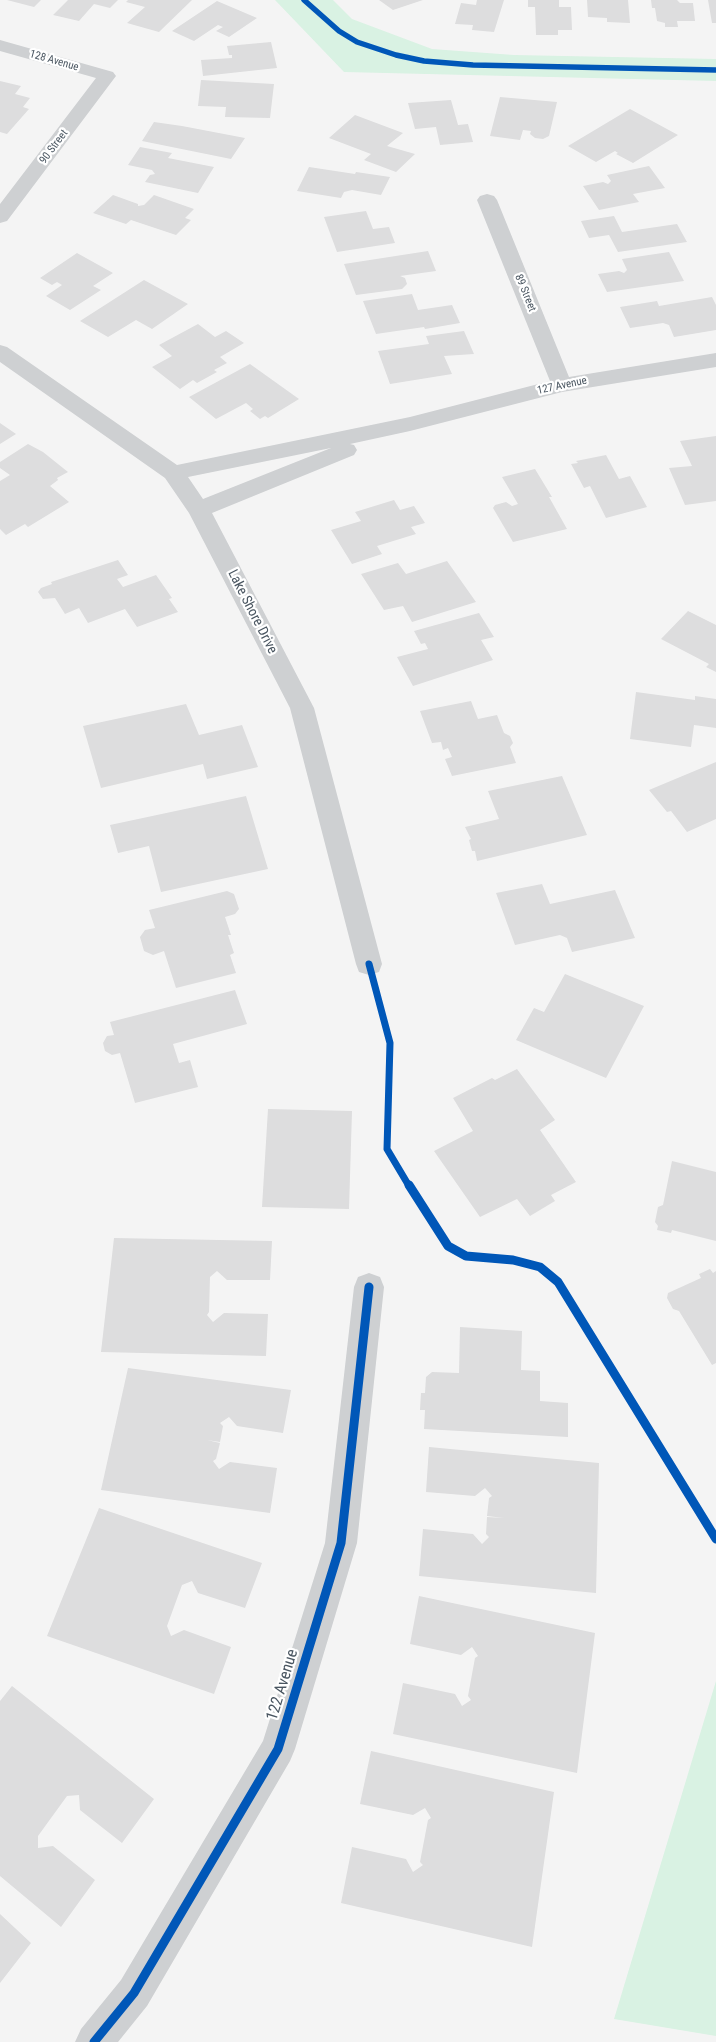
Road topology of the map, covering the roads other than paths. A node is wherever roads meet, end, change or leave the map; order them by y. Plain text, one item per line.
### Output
1 (0, 45) edge
2 (108, 76) joint
3 (487, 200) dead end
4 (0, 217) edge
5 (0, 352) edge
6 (716, 360) edge
7 (562, 385) junction
8 (410, 424) junction
9 (173, 473) junction
10 (199, 510) junction
11 (369, 964) dead end
12 (369, 1287) dead end
13 (94, 2042) edge

1 - 2 street, 128 Avenue
2 - 4 street, 90 Street
3 - 7 street, 89 Street
5 - 9 street, Lake Shore Drive
6 - 7 street, 127 Avenue
7 - 8 street, 127 Avenue
8 - 9 street, 127 Avenue
8 - 10 street, 127 Avenue
9 - 10 street, Lake Shore Drive
10 - 11 street, Lake Shore Drive
12 - 13 street, 122 Avenue

